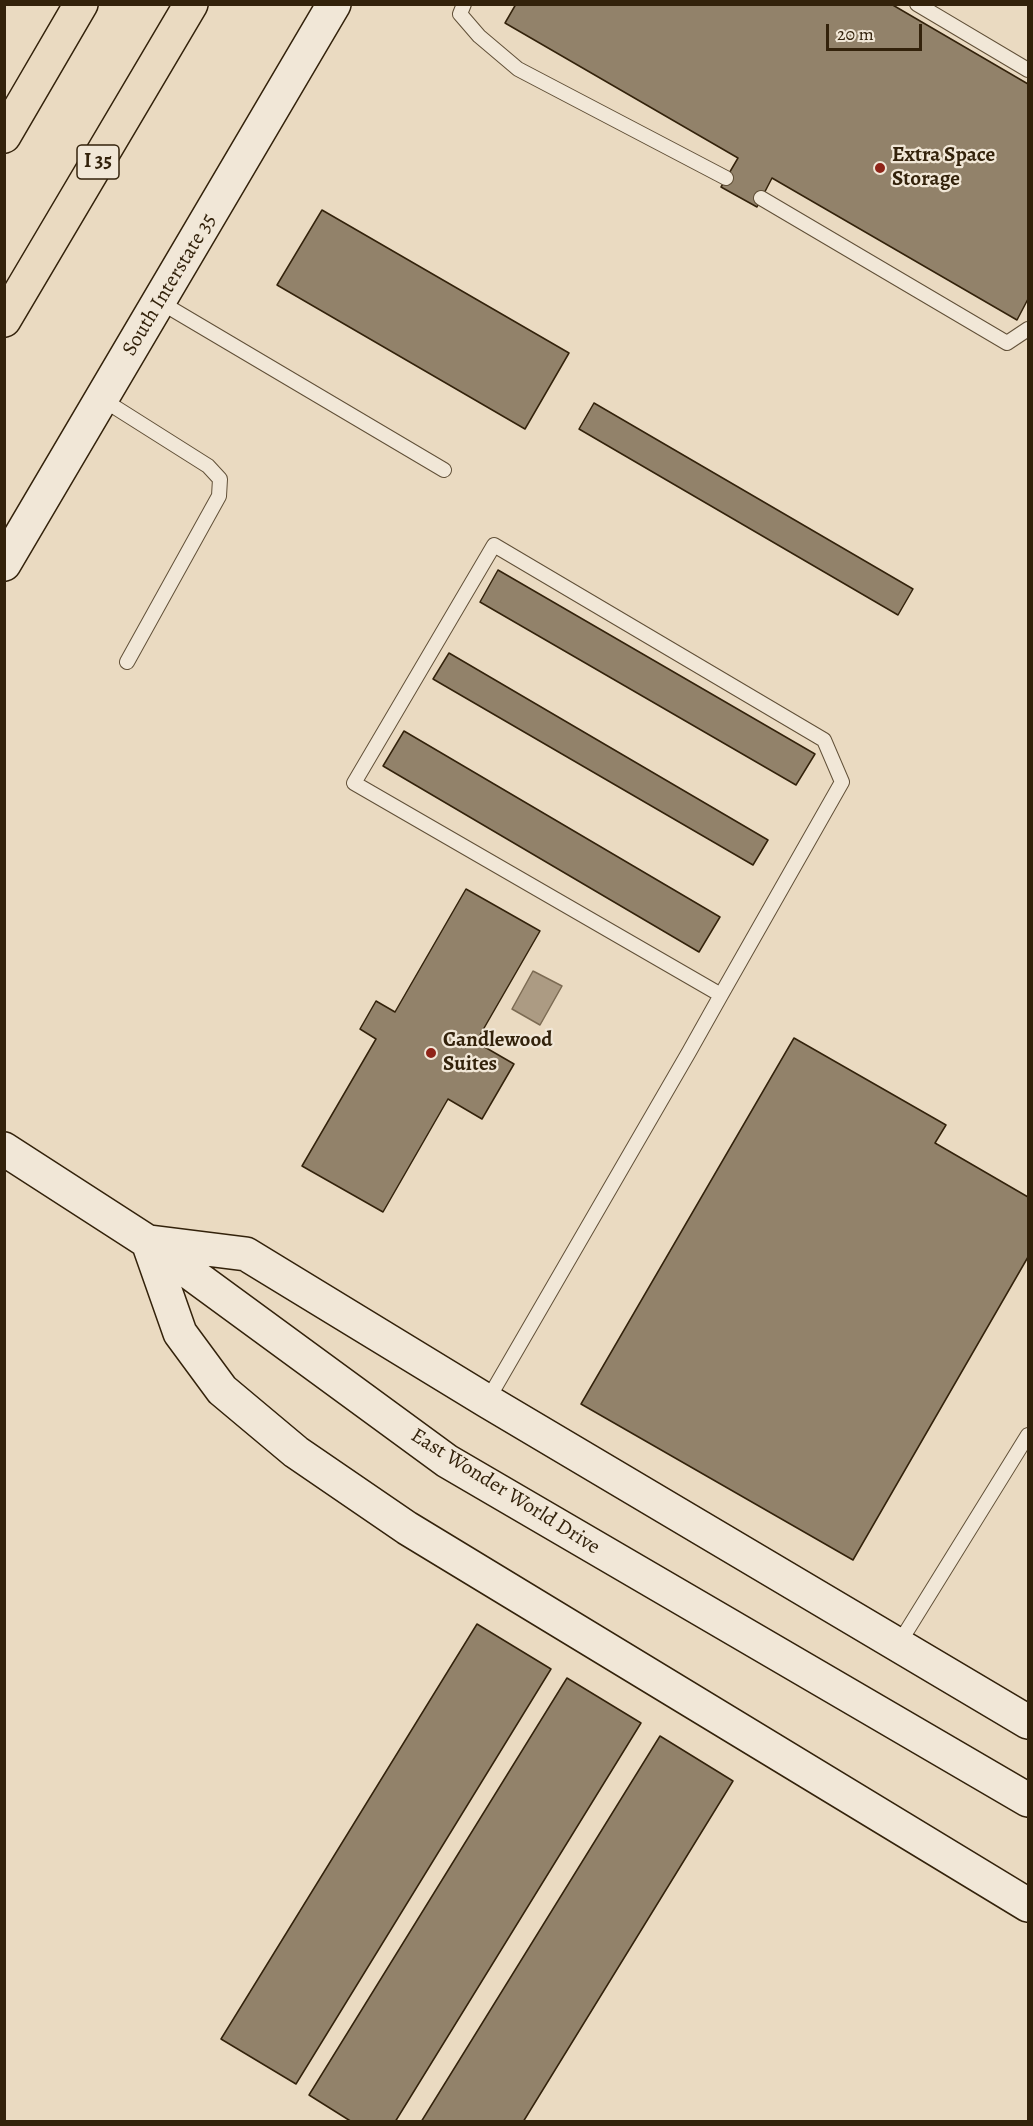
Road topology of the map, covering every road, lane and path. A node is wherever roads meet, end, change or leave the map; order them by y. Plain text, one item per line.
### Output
1 (81, 4) edge
2 (191, 4) edge
3 (334, 4) edge
4 (464, 4) edge
5 (917, 4) edge
6 (1029, 70) edge
7 (4, 136) edge
8 (726, 178) dead end
9 (761, 198) dead end
10 (160, 302) junction
11 (4, 320) edge
12 (1029, 329) edge
13 (102, 399) junction
14 (444, 470) dead end
15 (4, 564) edge
16 (127, 662) dead end
17 (721, 995) junction
18 (4, 1149) edge
19 (148, 1242) junction
20 (487, 1401) junction
21 (1029, 1435) edge
22 (898, 1645) junction
23 (1029, 1722) edge
24 (1029, 1800) edge
25 (1029, 1905) edge

1 - 7 highway
2 - 11 highway, I 35
3 - 10 main road, South Interstate 35
4 - 8 lane
5 - 6 lane
9 - 12 lane
10 - 13 main road, South Interstate 35
10 - 14 lane
13 - 15 main road, South Interstate 35
13 - 16 lane
17 - 17 lane
17 - 20 lane
18 - 19 main road, East Wonder World Drive
19 - 20 main road
19 - 24 main road, East Wonder World Drive
19 - 25 main road
20 - 22 main road
21 - 22 lane
22 - 23 main road

